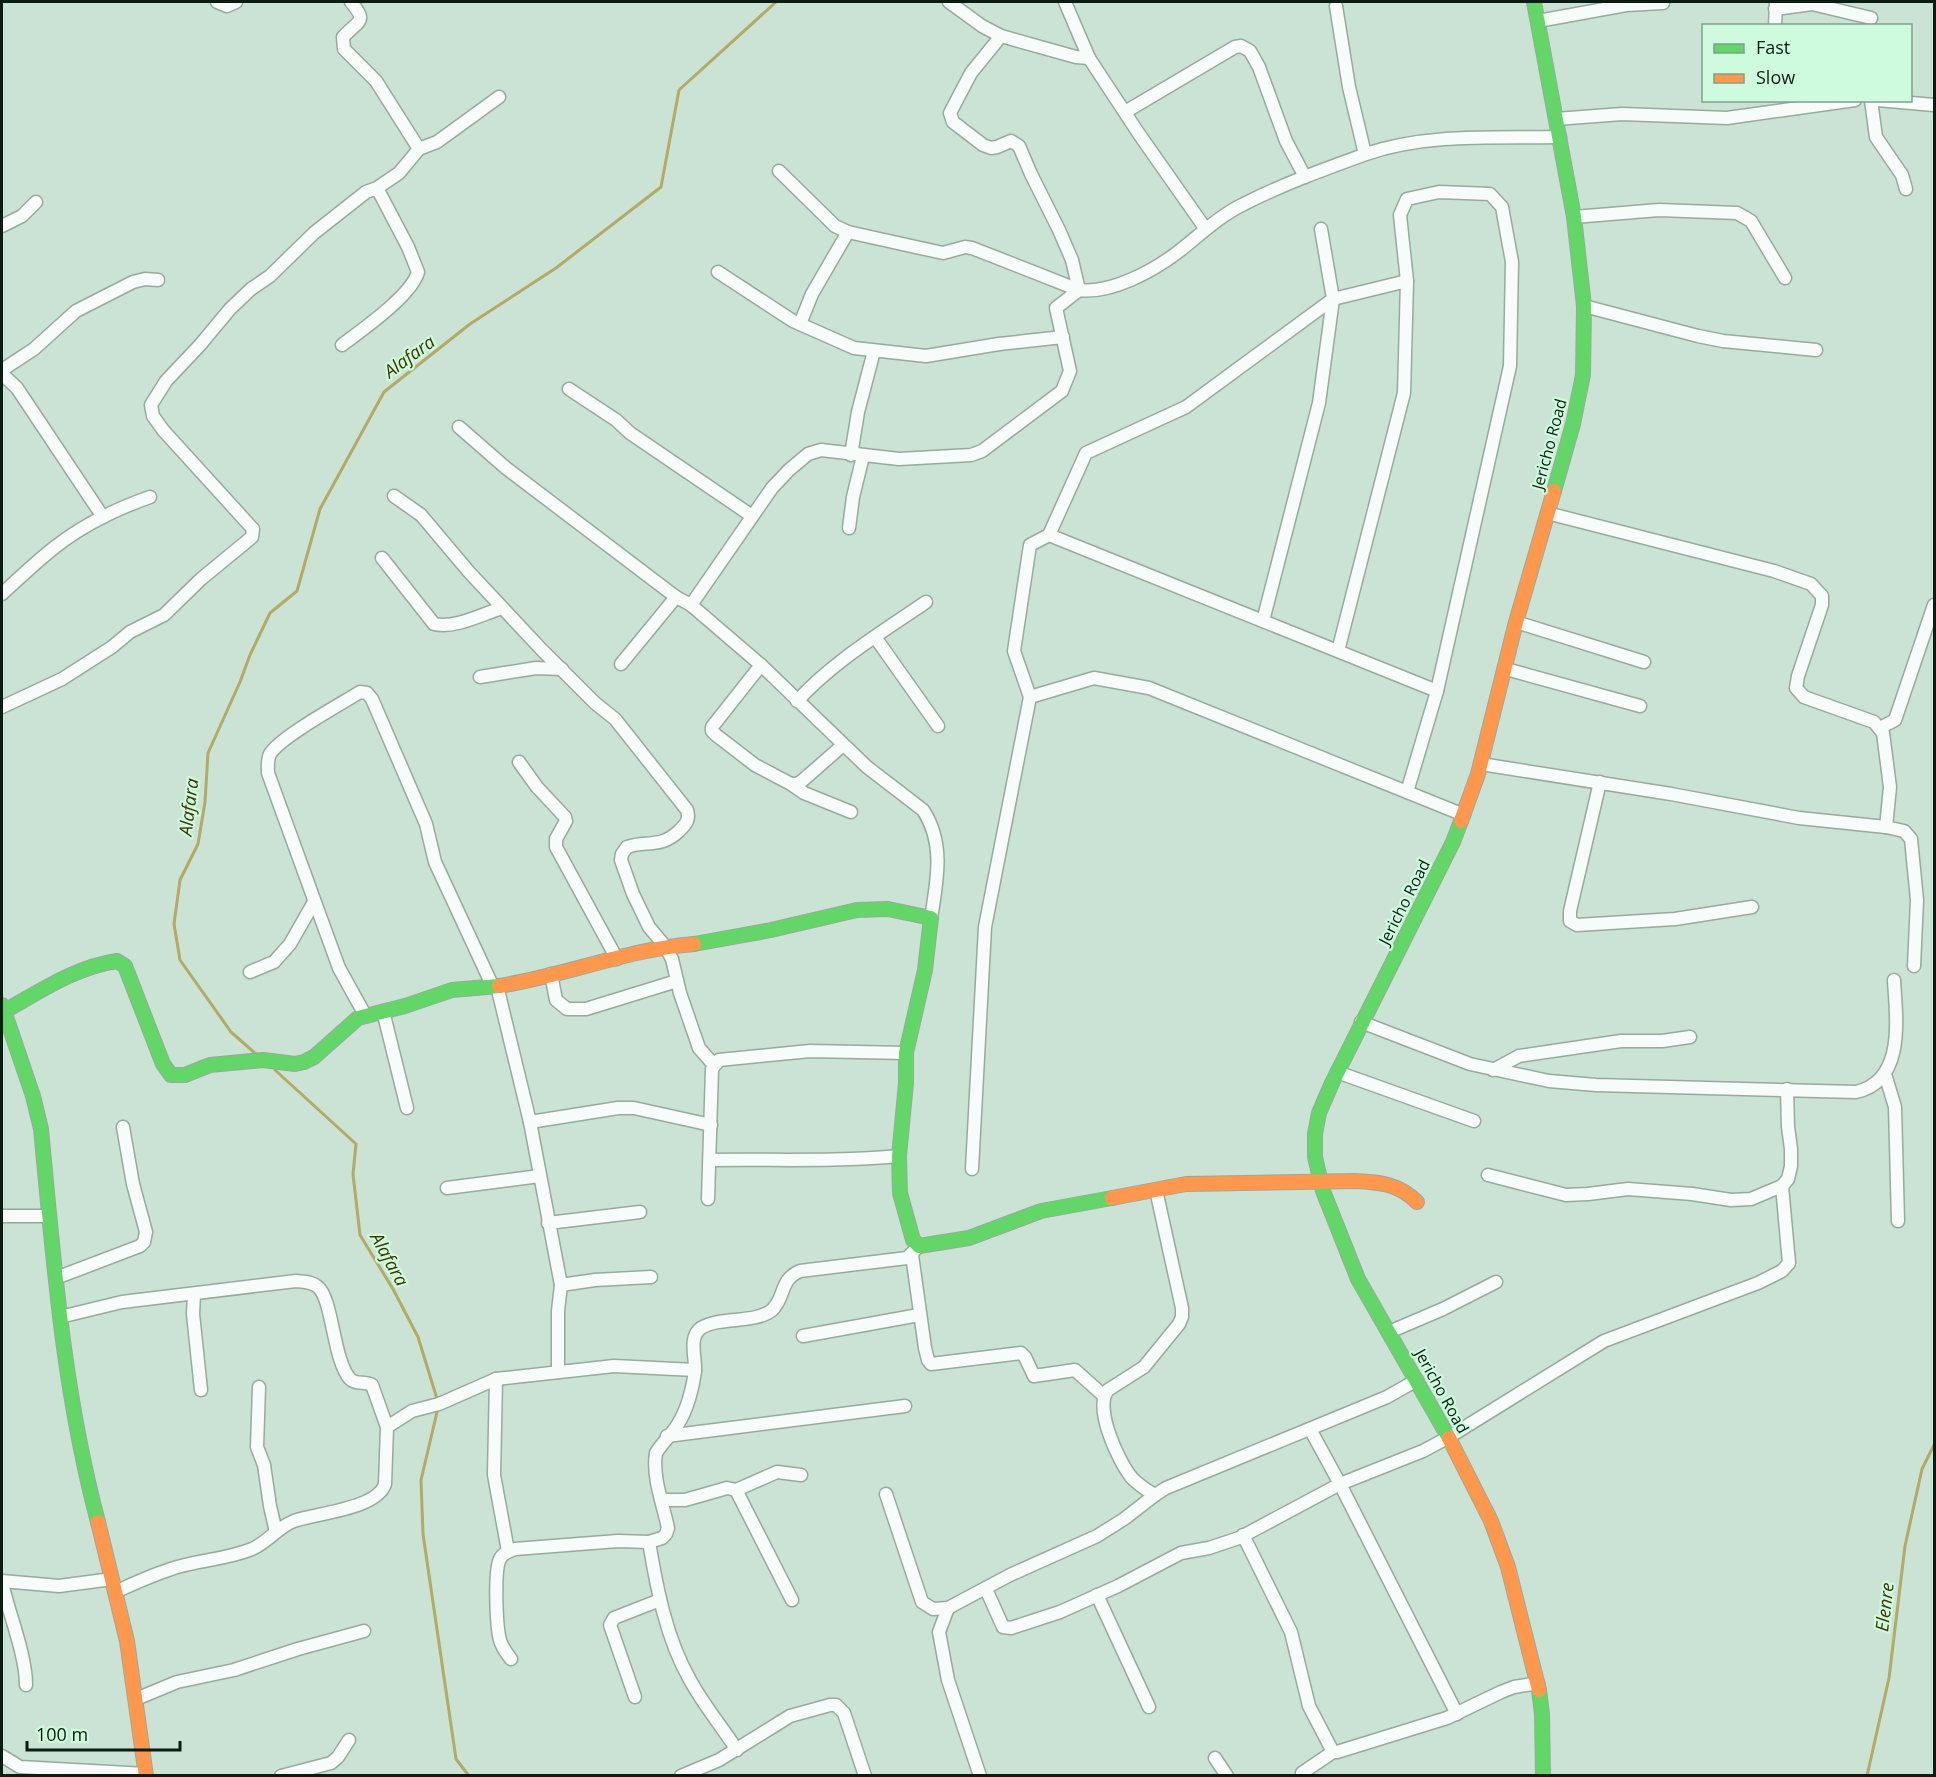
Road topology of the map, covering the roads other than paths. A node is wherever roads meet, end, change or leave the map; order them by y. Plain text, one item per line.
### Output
1 (217, 2) edge
2 (236, 2) edge
3 (351, 2) edge
4 (949, 2) edge
5 (1065, 2) edge
6 (1534, 2) edge
7 (1663, 3) dead end
8 (1776, 5) edge
9 (1336, 6) dead end
10 (1871, 18) dead end
11 (1538, 21) junction
12 (1775, 24) edge
13 (1001, 36) junction
14 (1089, 58) junction
15 (499, 97) dead end
16 (1831, 102) edge
17 (1871, 102) edge
18 (1900, 102) edge
19 (1935, 105) edge
20 (1784, 106) edge
21 (1125, 112) junction
22 (1557, 119) junction
23 (1560, 137) junction
24 (419, 149) junction
25 (1365, 154) junction
26 (779, 171) dead end
27 (1305, 177) junction
28 (377, 188) junction
29 (1906, 189) dead end
30 (36, 202) dead end
31 (1574, 217) junction
32 (2, 226) edge
33 (1205, 228) junction
34 (1321, 229) dead end
35 (848, 232) junction
36 (718, 272) dead end
37 (1785, 278) dead end
38 (158, 280) dead end
39 (1407, 280) junction
40 (1079, 290) junction
41 (1333, 299) junction
42 (1584, 306) junction
43 (800, 324) junction
44 (1063, 337) junction
45 (342, 345) dead end
46 (1816, 350) dead end
47 (874, 351) junction
48 (2, 372) edge
49 (569, 389) dead end
50 (459, 427) dead end
51 (857, 455) junction
52 (150, 496) dead end
53 (394, 496) dead end
54 (1548, 513) junction
55 (752, 516) junction
56 (103, 517) junction
57 (849, 528) dead end
58 (1049, 536) junction
59 (382, 558) dead end
60 (2, 594) edge
61 (676, 597) junction
62 (926, 602) dead end
63 (691, 605) junction
64 (1935, 605) edge
65 (502, 608) junction
66 (1263, 621) junction
67 (1516, 622) junction
68 (875, 637) junction
69 (1338, 651) junction
70 (1644, 662) dead end
71 (621, 664) dead end
72 (761, 665) junction
73 (562, 669) junction
74 (1506, 669) junction
75 (480, 677) dead end
76 (1437, 691) junction
77 (1030, 697) junction
78 (797, 701) junction
79 (1640, 706) dead end
80 (2, 707) edge
81 (938, 726) dead end
82 (1880, 728) junction
83 (843, 745) junction
84 (519, 762) dead end
85 (1481, 764) junction
86 (1600, 782) junction
87 (791, 784) junction
88 (1407, 792) junction
89 (851, 812) dead end
90 (1464, 815) junction
91 (1886, 827) junction
92 (314, 902) junction
93 (1752, 907) dead end
94 (931, 918) junction
95 (664, 946) junction
96 (617, 958) junction
97 (1914, 966) dead end
98 (250, 972) dead end
99 (551, 974) junction
100 (1894, 980) dead end
101 (677, 981) junction
102 (495, 986) junction
103 (2, 1009) edge
104 (383, 1011) junction
105 (365, 1015) junction
106 (1361, 1022) junction
107 (1690, 1037) dead end
108 (906, 1053) junction
109 (714, 1065) junction
110 (1493, 1070) junction
111 (1337, 1072) junction
112 (1885, 1074) junction
113 (1787, 1089) junction
114 (407, 1108) dead end
115 (1474, 1121) dead end
116 (530, 1122) junction
117 (711, 1125) junction
118 (123, 1127) dead end
119 (899, 1156) junction
120 (710, 1160) junction
121 (972, 1169) dead end
122 (1488, 1175) dead end
123 (540, 1176) junction
124 (1321, 1183) junction
125 (1782, 1186) junction
126 (447, 1188) dead end
127 (1156, 1190) junction
128 (708, 1199) dead end
129 (1417, 1202) dead end
130 (640, 1212) dead end
131 (2, 1216) edge
132 (49, 1216) junction
133 (1898, 1221) dead end
134 (548, 1223) junction
135 (915, 1251) junction
136 (651, 1277) dead end
137 (56, 1278) junction
138 (1496, 1282) dead end
139 (561, 1285) junction
140 (194, 1295) junction
141 (919, 1315) junction
142 (60, 1317) junction
143 (1389, 1332) junction
144 (803, 1336) dead end
145 (695, 1370) junction
146 (558, 1372) junction
147 (496, 1379) junction
148 (1417, 1380) junction
149 (258, 1387) dead end
150 (201, 1390) dead end
151 (1104, 1396) junction
152 (905, 1406) dead end
153 (387, 1427) junction
154 (1310, 1429) junction
155 (667, 1436) junction
156 (1449, 1437) junction
157 (801, 1475) dead end
158 (1340, 1484) junction
159 (736, 1490) junction
160 (886, 1494) dead end
161 (1155, 1495) junction
162 (663, 1500) junction
163 (276, 1532) junction
164 (1243, 1535) junction
165 (649, 1542) junction
166 (508, 1551) junction
167 (2, 1582) edge
168 (113, 1586) junction
169 (986, 1589) junction
170 (1097, 1595) junction
171 (660, 1600) junction
172 (792, 1600) dead end
173 (948, 1608) junction
174 (364, 1631) dead end
175 (511, 1659) dead end
176 (1538, 1683) junction
177 (26, 1685) dead end
178 (635, 1697) dead end
179 (136, 1699) junction
180 (1149, 1707) dead end
181 (1457, 1714) junction
182 (349, 1740) dead end
183 (737, 1749) junction
184 (1333, 1752) junction
185 (2, 1756) edge
186 (1215, 1758) dead end
187 (42, 1772) edge
188 (1302, 1773) dead end
189 (978, 1774) edge
190 (146, 1775) edge
191 (280, 1776) edge
192 (681, 1776) edge
193 (865, 1776) edge
194 (1227, 1776) edge
195 (1543, 1776) edge

1 - 2 street
3 - 24 street
4 - 13 street
5 - 14 street
6 - 11 street, Jericho Road
7 - 11 street
8 - 10 street
8 - 12 street
9 - 25 street
11 - 22 street, Jericho Road
13 - 14 street
13 - 40 street
14 - 21 street
15 - 24 street
16 - 20 street
17 - 29 street
18 - 19 street
20 - 22 street
21 - 27 street
21 - 33 street
22 - 23 street, Jericho Road
23 - 25 street
23 - 31 street, Jericho Road
24 - 28 street
25 - 27 street
26 - 35 street
27 - 33 street
28 - 45 street
28 - 80 street
30 - 32 street
31 - 37 street
31 - 42 street, Jericho Road
33 - 40 street
34 - 41 street
35 - 40 street
35 - 43 street
36 - 43 street
38 - 48 street
39 - 41 street
39 - 69 street
39 - 76 street
40 - 44 street
41 - 58 street
41 - 66 street
42 - 46 street
42 - 54 street, Jericho Road
43 - 47 street
44 - 47 street
44 - 51 street
47 - 51 street
48 - 56 street
49 - 55 street
50 - 61 street
51 - 55 street
51 - 57 street
52 - 56 street
53 - 65 street
54 - 67 street, Jericho Road
54 - 82 street
55 - 63 street
56 - 60 street
58 - 66 street
58 - 77 street
59 - 65 street
61 - 63 street
61 - 71 street
62 - 68 street
63 - 72 street
64 - 82 street
65 - 73 street
66 - 69 street
67 - 70 street
67 - 74 street, Jericho Road
68 - 78 street
68 - 81 street
69 - 76 street
72 - 78 street
72 - 87 street
73 - 75 street
73 - 95 street
74 - 79 street
74 - 85 street, Jericho Road
76 - 88 street
77 - 88 street
77 - 121 street
78 - 83 street
82 - 91 street
83 - 87 street
83 - 94 street
84 - 96 street
85 - 86 street
85 - 90 street, Jericho Road
86 - 91 street
86 - 93 street
87 - 89 street
88 - 90 street
90 - 106 street, Jericho Road
91 - 97 street
92 - 98 street
92 - 102 street
92 - 105 street
94 - 95 street
94 - 108 street
95 - 96 street
95 - 101 street
96 - 99 street
99 - 101 street
99 - 102 street
100 - 112 street
101 - 109 street
102 - 104 street
102 - 116 street
103 - 105 street
103 - 132 street
104 - 105 street
104 - 114 street
106 - 110 street
106 - 111 street, Jericho Road
107 - 110 street
108 - 109 street
108 - 119 street
109 - 117 street
110 - 113 street
111 - 115 street
111 - 124 street, Jericho Road
112 - 113 street
112 - 133 street
113 - 125 street
116 - 117 street
116 - 123 street
117 - 120 street
118 - 137 street
119 - 120 street
119 - 135 street
120 - 128 street
122 - 125 street
123 - 126 street
123 - 134 street
124 - 127 street
124 - 129 street
124 - 143 street, Jericho Road
125 - 156 street
127 - 135 street
127 - 151 street
130 - 134 street
131 - 132 street
132 - 137 street
134 - 139 street
135 - 141 street
135 - 145 street
136 - 139 street
137 - 142 street
138 - 143 street
139 - 146 street
140 - 142 street
140 - 150 street
140 - 153 street
141 - 144 street
141 - 151 street
142 - 168 street
143 - 148 street, Jericho Road
145 - 146 street
145 - 155 street
146 - 147 street
147 - 153 street
147 - 166 street
148 - 154 street
148 - 156 street, Jericho Road
149 - 163 street
151 - 161 street
152 - 155 street
153 - 163 street
154 - 158 street
154 - 161 street
155 - 162 street
156 - 158 street
156 - 176 street, Jericho Road
157 - 159 street
158 - 164 street
158 - 181 street
159 - 162 street
159 - 172 street
160 - 173 street
161 - 169 street
162 - 165 street
163 - 168 street
164 - 170 street
164 - 184 street
165 - 166 street
165 - 171 street
166 - 175 street
167 - 168 street
167 - 177 street
168 - 179 street
169 - 170 street
169 - 173 street
170 - 180 street
171 - 178 street
171 - 183 street
173 - 189 street
174 - 179 street
176 - 181 street
176 - 195 street, Jericho Road
179 - 190 street
181 - 184 street
182 - 191 street
183 - 192 street
183 - 193 street
184 - 188 street
185 - 187 street
186 - 194 street
187 - 190 street

